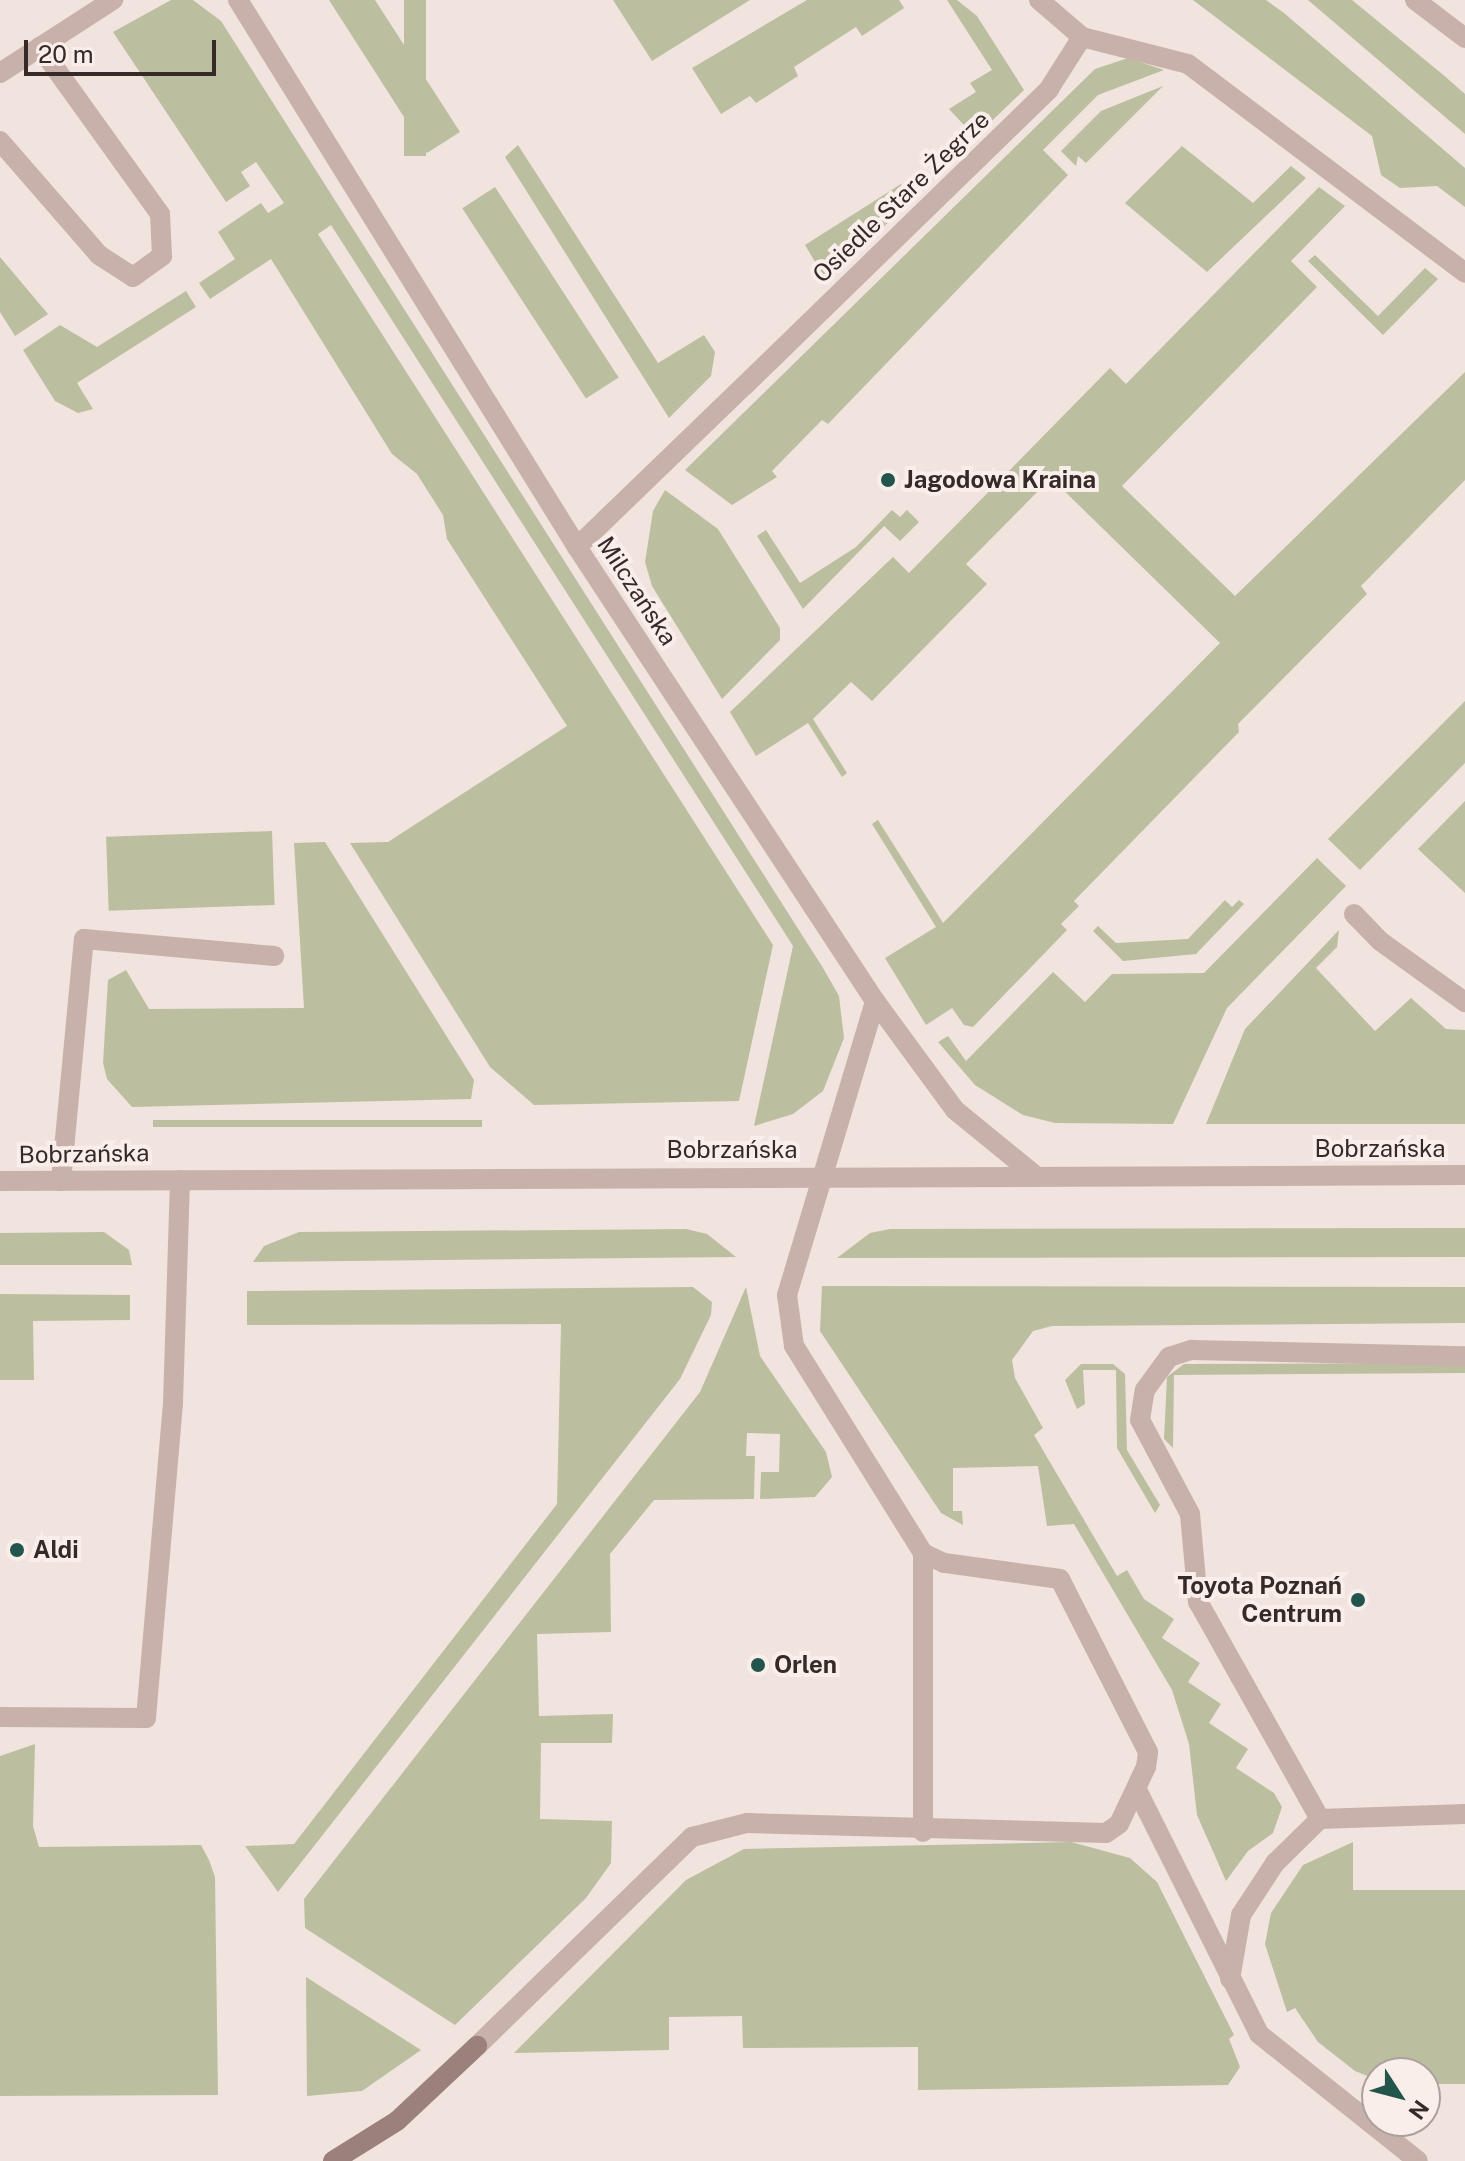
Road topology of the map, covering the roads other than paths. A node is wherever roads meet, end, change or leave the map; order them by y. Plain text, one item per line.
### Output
1 (113, 0) edge
2 (238, 0) edge
3 (1039, 0) edge
4 (1415, 0) edge
5 (1082, 37) junction
6 (1465, 38) edge
7 (40, 47) junction
8 (0, 73) edge
9 (0, 141) edge
10 (1465, 273) edge
11 (577, 547) junction
12 (1354, 914) dead end
13 (274, 956) dead end
14 (875, 1001) junction
15 (1465, 1002) edge
16 (1465, 1175) edge
17 (820, 1176) junction
18 (1036, 1176) junction
19 (180, 1180) junction
20 (0, 1181) edge
21 (61, 1181) junction
22 (1465, 1356) edge
23 (923, 1553) junction
24 (0, 1717) edge
25 (1137, 1790) junction
26 (1465, 1814) edge
27 (1320, 1819) junction
28 (923, 1832) junction
29 (1230, 1979) junction
30 (477, 2046) joint
31 (333, 2161) edge
32 (1418, 2161) edge

1 - 7 street
2 - 11 street, Milczańska
3 - 5 street
4 - 6 street
5 - 10 street
5 - 11 street, Osiedle Stare Żegrze
7 - 8 street
7 - 9 street
11 - 14 street, Milczańska
12 - 15 street
13 - 21 street
14 - 17 street
14 - 18 street, Milczańska
16 - 18 street, Bobrzańska
17 - 18 street, Bobrzańska
17 - 19 street, Bobrzańska
17 - 23 street
19 - 21 street, Bobrzańska
19 - 24 street
20 - 21 street, Bobrzańska
22 - 27 street
23 - 25 street
23 - 28 street
25 - 28 street
25 - 29 street
26 - 27 street
27 - 29 street
28 - 30 street
29 - 32 street
30 - 31 main road

